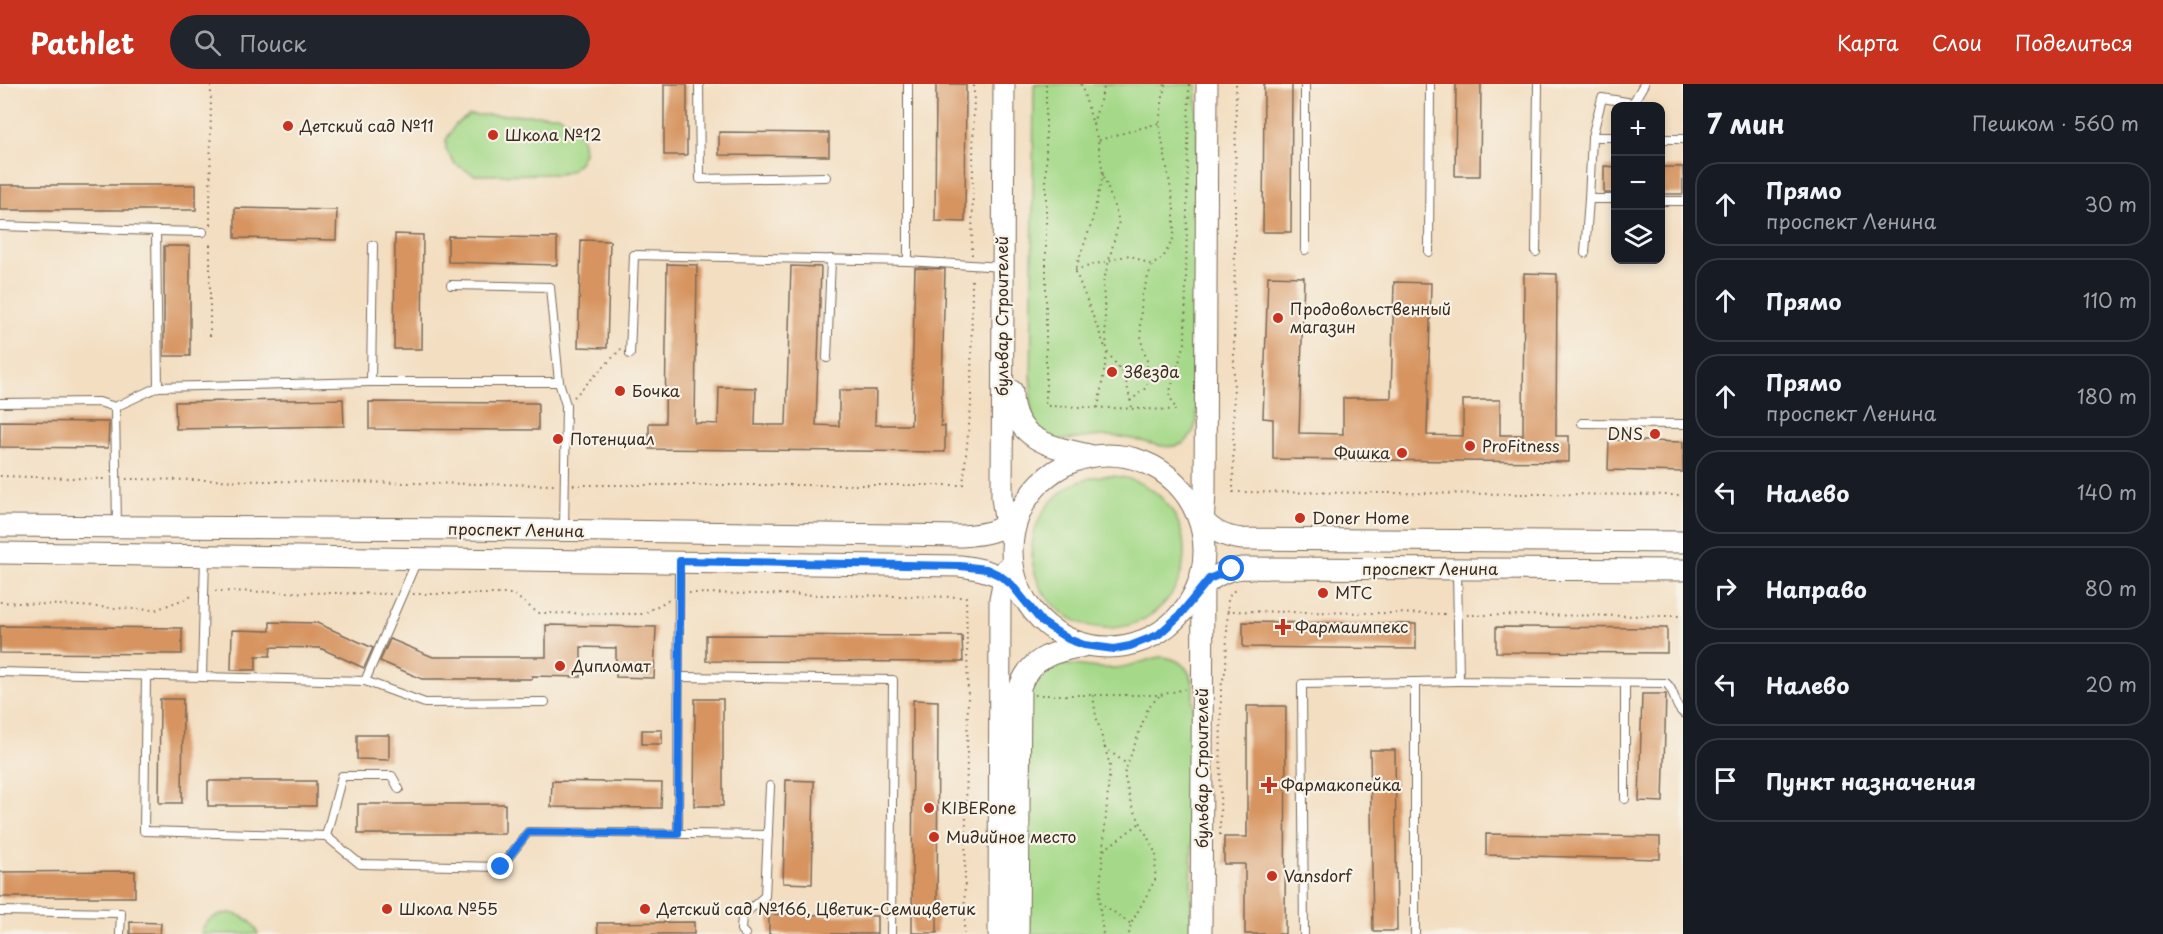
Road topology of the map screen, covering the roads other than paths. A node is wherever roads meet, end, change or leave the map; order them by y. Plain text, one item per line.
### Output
1 (699, 84) edge
2 (908, 84) edge
3 (1004, 84) edge
4 (1014, 84) edge
5 (1207, 84) edge
6 (1305, 84) edge
7 (1430, 84) edge
8 (1538, 84) edge
9 (1644, 84) edge
10 (1592, 137) junction
11 (1611, 137) edge
12 (1665, 138) edge
13 (1683, 139) edge
14 (826, 177) dead end
15 (1589, 199) junction
16 (1611, 200) edge
17 (1665, 201) edge
18 (1683, 201) edge
19 (0, 226) edge
20 (207, 230) road end
21 (156, 231) junction
22 (373, 245) dead end
23 (1305, 250) dead end
24 (1429, 252) dead end
25 (1536, 252) dead end
26 (1585, 253) dead end
27 (831, 259) junction
28 (908, 261) junction
29 (1002, 267) junction
30 (451, 285) dead end
31 (630, 354) dead end
32 (827, 358) dead end
33 (371, 382) junction
34 (559, 382) junction
35 (158, 387) junction
36 (0, 403) edge
37 (115, 407) junction
38 (1582, 423) dead end
39 (1683, 424) edge
40 (1093, 456) junction
41 (1022, 507) junction
42 (1199, 522) junction
43 (1005, 525) junction
44 (0, 526) edge
45 (117, 526) junction
46 (564, 531) junction
47 (1683, 542) edge
48 (1011, 550) junction
49 (0, 553) edge
50 (206, 555) junction
51 (418, 559) junction
52 (680, 561) junction
53 (1457, 569) junction
54 (1683, 570) edge
55 (1203, 575) junction
56 (1003, 578) junction
57 (1022, 597) junction
58 (1084, 645) junction
59 (0, 672) edge
60 (146, 676) junction
61 (202, 677) junction
62 (679, 677) junction
63 (365, 681) junction
64 (1458, 681) junction
65 (1415, 682) junction
66 (1625, 683) junction
67 (545, 702) dead end
68 (1683, 712) edge
69 (770, 786) dead end
70 (399, 789) dead end
71 (1625, 799) dead end
72 (678, 834) junction
73 (768, 835) junction
74 (326, 836) junction
75 (0, 910) edge
76 (120, 934) edge
77 (745, 934) edge
78 (891, 934) edge
79 (999, 934) edge
80 (1018, 934) edge
81 (1201, 934) edge
82 (1304, 934) edge
83 (1414, 934) edge

1 - 14 lane
2 - 28 lane
3 - 29 main road, бульвар Строителей
4 - 40 main road, бульвар Строителей
5 - 42 main road
6 - 23 lane
7 - 24 lane
8 - 25 lane
9 - 10 lane
10 - 11 lane
10 - 15 lane
12 - 13 lane
15 - 16 lane
15 - 26 lane
17 - 18 lane
19 - 21 lane
20 - 21 lane
21 - 35 lane
22 - 33 lane
27 - 28 lane
27 - 31 lane
27 - 32 lane
28 - 29 lane
29 - 43 main road, бульвар Строителей
30 - 34 lane
33 - 34 lane
33 - 35 lane
34 - 46 lane
35 - 37 lane
36 - 37 lane
37 - 45 lane
38 - 39 lane
40 - 41 main road
40 - 42 main road
41 - 43 main road, проспект Ленина
41 - 48 main road
42 - 47 main road, проспект Ленина
42 - 55 main road
43 - 46 main road, проспект Ленина
43 - 48 main road, бульвар Строителей
44 - 45 main road, проспект Ленина
45 - 46 main road, проспект Ленина
48 - 56 main road
48 - 57 main road
49 - 50 main road, проспект Ленина
50 - 51 main road, проспект Ленина
50 - 61 lane
51 - 52 main road, проспект Ленина
51 - 63 lane
52 - 56 main road, проспект Ленина
52 - 62 lane
53 - 54 main road, проспект Ленина
53 - 55 main road, проспект Ленина
53 - 64 lane
55 - 58 main road, проспект Ленина
55 - 81 main road, бульвар Строителей
56 - 57 main road, проспект Ленина
56 - 79 main road
57 - 58 main road
58 - 80 main road
59 - 60 lane
60 - 61 lane
60 - 74 lane
61 - 63 lane
62 - 72 lane
62 - 78 lane
63 - 67 lane
64 - 65 lane
64 - 66 lane
65 - 82 lane
65 - 83 lane
66 - 68 lane
66 - 71 lane
69 - 73 lane
70 - 74 lane
72 - 73 lane
72 - 74 lane
73 - 77 lane
75 - 76 lane

